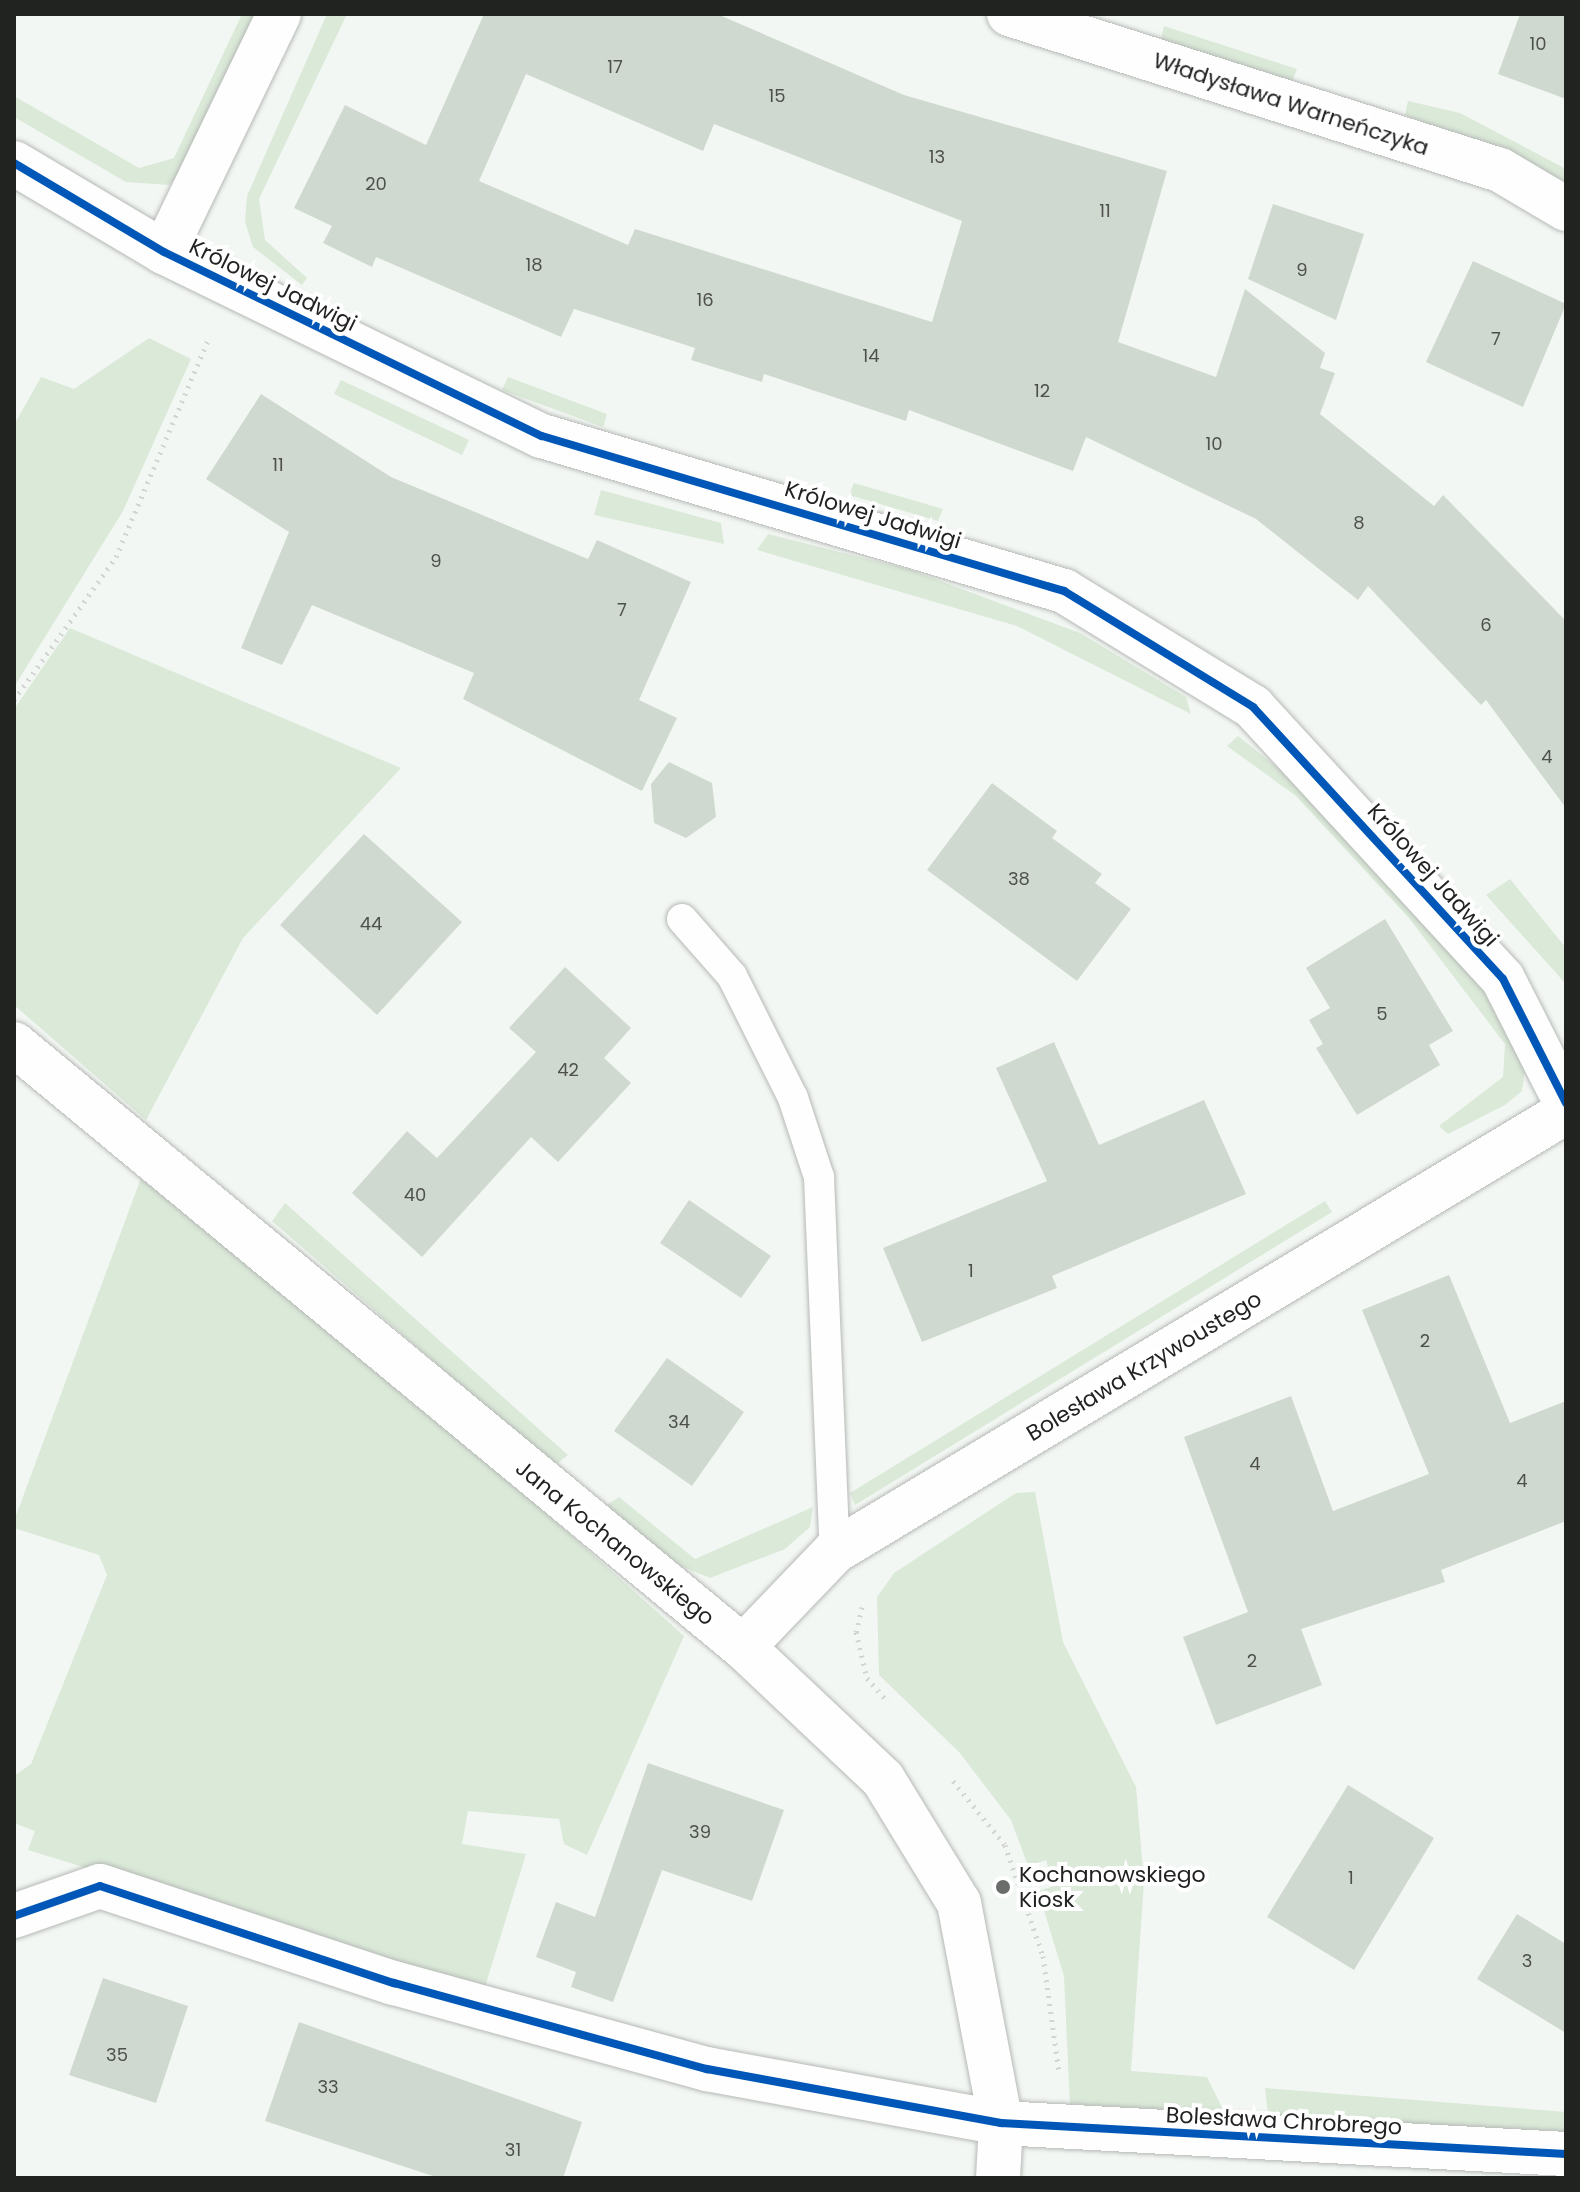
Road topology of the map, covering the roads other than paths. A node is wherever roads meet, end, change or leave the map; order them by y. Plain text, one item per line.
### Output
1 (279, 14) edge
2 (1009, 14) edge
3 (14, 163) edge
4 (1566, 209) edge
5 (164, 252) junction
6 (682, 919) dead end
7 (14, 1044) edge
8 (1566, 1103) edge
9 (1566, 1112) edge
10 (835, 1551) junction
11 (743, 1647) junction
12 (14, 1916) edge
13 (1001, 2123) junction
14 (1566, 2154) edge
15 (998, 2178) edge

1 - 5 street
2 - 4 street, Władysława Warneńczyka
3 - 5 street, Królowej Jadwigi
5 - 8 street, Królowej Jadwigi
6 - 10 lane
7 - 11 street, Jana Kochanowskiego
9 - 10 street, Bolesława Krzywoustego
10 - 11 street, Bolesława Krzywoustego
11 - 13 street, Jana Kochanowskiego
12 - 13 street, Bolesława Chrobrego
13 - 14 street, Bolesława Chrobrego
13 - 15 street, Jana Kochanowskiego

